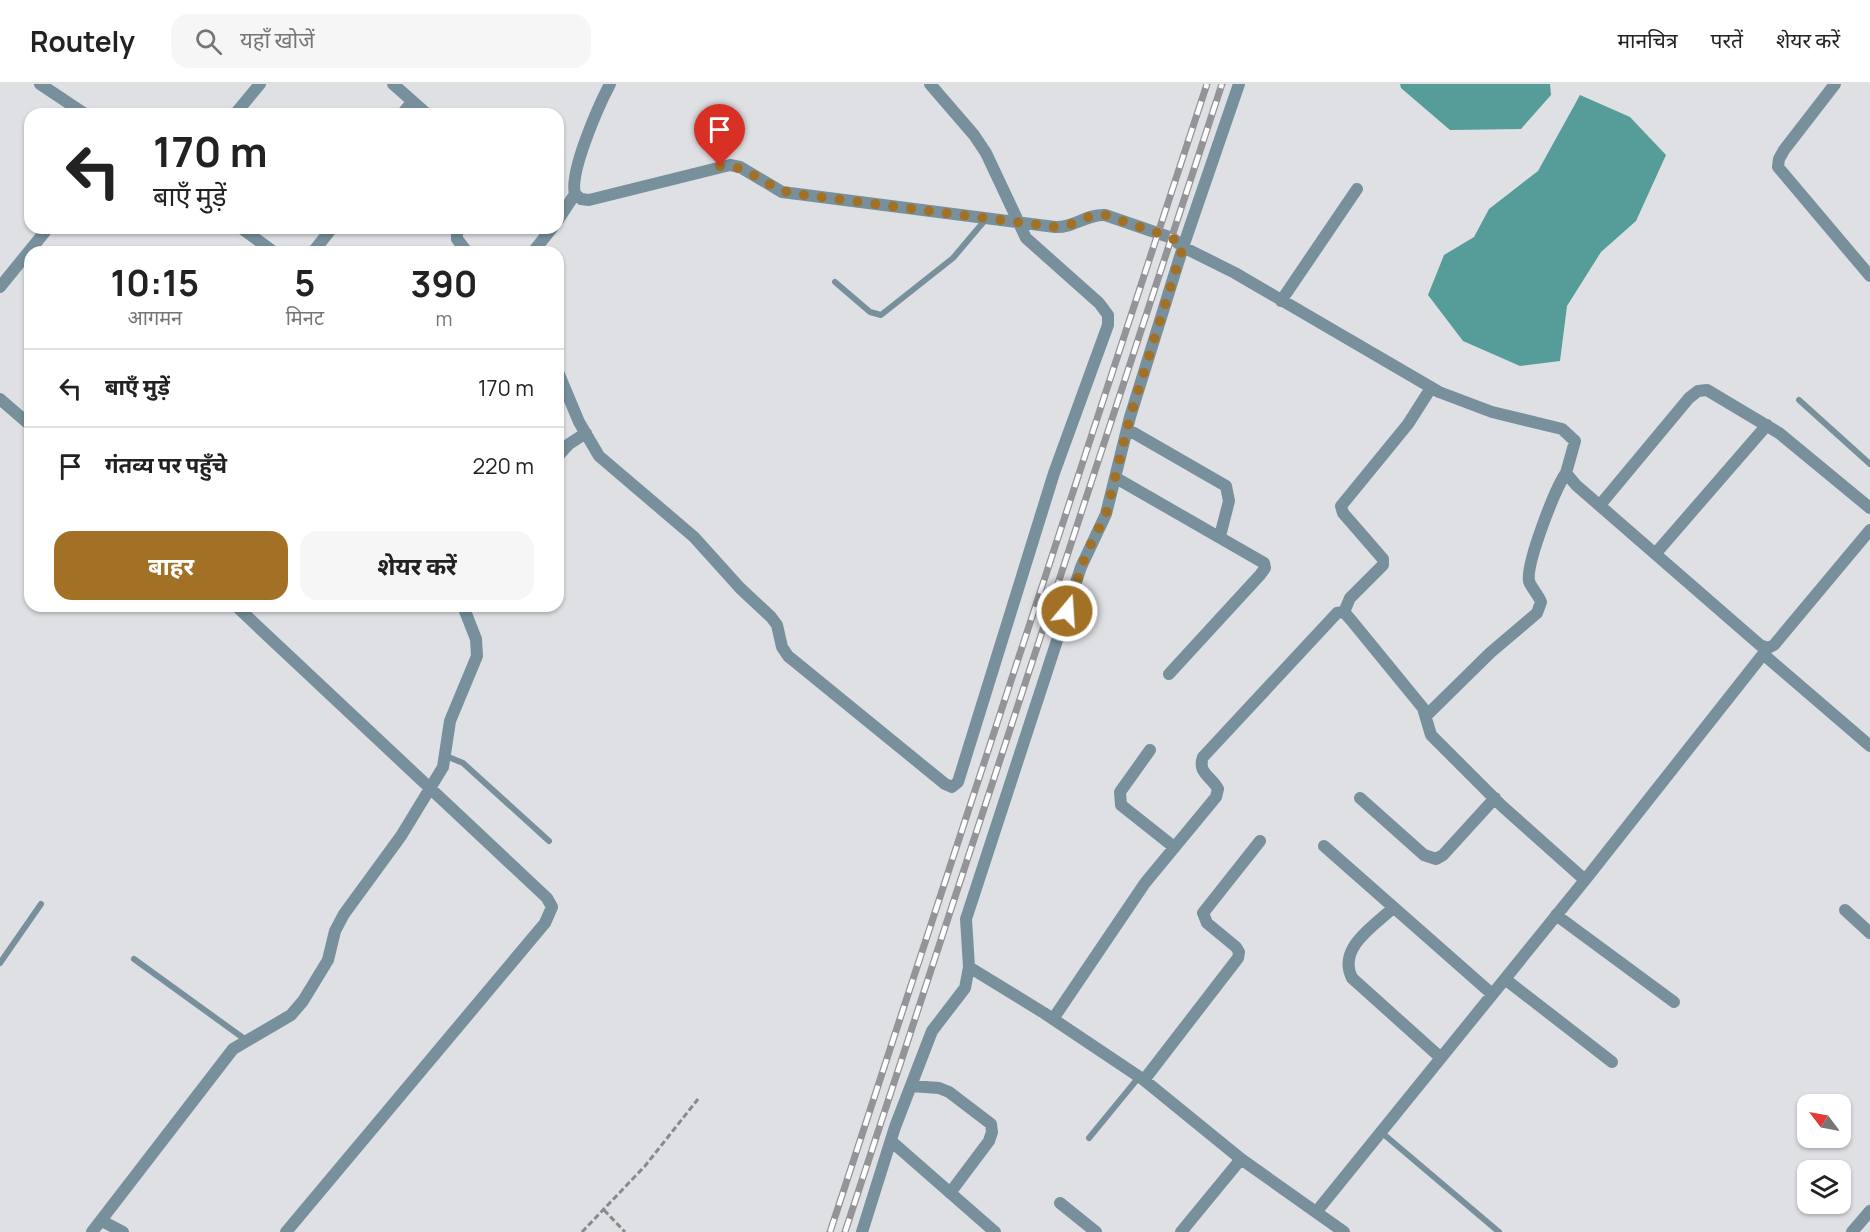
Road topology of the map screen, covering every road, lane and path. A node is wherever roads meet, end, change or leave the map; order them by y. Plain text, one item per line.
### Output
1 (40, 84) edge
2 (260, 84) edge
3 (393, 84) edge
4 (610, 84) edge
5 (930, 84) edge
6 (1239, 84) edge
7 (1835, 84) edge
8 (412, 102) junction
9 (76, 108) edge
10 (239, 108) edge
11 (407, 108) edge
12 (420, 108) edge
13 (1357, 189) dead end
14 (575, 194) junction
15 (564, 211) edge
16 (987, 218) junction
17 (1017, 222) junction
18 (43, 234) edge
19 (249, 234) edge
20 (327, 234) edge
21 (547, 234) edge
22 (33, 246) edge
23 (266, 246) edge
24 (318, 246) edge
25 (538, 246) edge
26 (1183, 247) junction
27 (24, 258) edge
28 (1870, 276) edge
29 (835, 282) dead end
30 (0, 287) edge
31 (1281, 301) junction
32 (564, 385) edge
33 (1431, 388) junction
34 (0, 399) edge
35 (1799, 400) dead end
36 (24, 420) edge
37 (1767, 425) junction
38 (1127, 429) junction
39 (586, 434) junction
40 (564, 449) edge
41 (1870, 464) edge
42 (1566, 473) junction
43 (1116, 478) junction
44 (1600, 505) junction
45 (1870, 508) edge
46 (1870, 530) edge
47 (1220, 536) junction
48 (1656, 553) junction
49 (242, 612) edge
50 (465, 612) edge
51 (1344, 612) junction
52 (1765, 651) junction
53 (1169, 674) dead end
54 (1427, 715) junction
55 (1870, 746) edge
56 (1150, 750) dead end
57 (446, 756) junction
58 (430, 790) junction
59 (1360, 798) dead end
60 (1495, 798) junction
61 (549, 841) dead end
62 (1260, 841) dead end
63 (1323, 846) dead end
64 (1174, 847) junction
65 (1585, 880) junction
66 (41, 904) dead end
67 (1393, 908) junction
68 (1845, 910) dead end
69 (1556, 915) junction
70 (1870, 933) edge
71 (134, 959) dead end
72 (0, 963) edge
73 (969, 967) junction
74 (1505, 979) junction
75 (1492, 994) junction
76 (1674, 1002) dead end
77 (1053, 1020) junction
78 (246, 1040) junction
79 (1441, 1058) junction
80 (1612, 1062) dead end
81 (1142, 1079) junction
82 (911, 1086) junction
83 (698, 1099) dead end
84 (1381, 1132) junction
85 (1089, 1138) dead end
86 (891, 1141) junction
87 (1241, 1159) junction
88 (950, 1193) junction
89 (1060, 1203) dead end
90 (604, 1210) junction
91 (1870, 1211) edge
92 (1317, 1212) junction
93 (102, 1221) junction
94 (92, 1232) edge
95 (123, 1232) edge
96 (286, 1232) edge
97 (582, 1232) edge
98 (625, 1232) edge
99 (862, 1232) edge
100 (995, 1232) edge
101 (1096, 1232) edge
102 (1181, 1232) edge
103 (1344, 1232) edge
104 (1498, 1232) edge
105 (1852, 1232) edge

1 - 9 street
2 - 10 street
3 - 8 street
4 - 14 street
5 - 17 street
6 - 26 street
7 - 28 street
8 - 11 street
8 - 12 street
13 - 31 street
14 - 15 street
14 - 16 street
16 - 17 street
16 - 29 lane
17 - 26 street
17 - 39 street
18 - 22 street
19 - 23 street
20 - 24 street
21 - 25 street
26 - 31 street
26 - 38 street
27 - 30 street
31 - 33 street
32 - 39 street
33 - 42 street
33 - 51 street
34 - 36 street
35 - 41 lane
37 - 44 street
37 - 45 street
37 - 48 street
38 - 43 street
38 - 47 street
39 - 40 street
42 - 44 street
42 - 54 street
43 - 47 street
43 - 73 street
44 - 48 street
46 - 52 street
47 - 53 street
48 - 52 street
49 - 58 street
50 - 57 street
51 - 54 street
51 - 64 street
52 - 55 street
52 - 65 street
54 - 60 street
56 - 64 street
57 - 58 street
57 - 61 lane
58 - 78 street
58 - 96 street
59 - 60 street
60 - 65 street
62 - 81 street
63 - 67 street
64 - 77 street
65 - 69 street
66 - 72 lane
67 - 75 street
67 - 79 street
68 - 70 street
69 - 74 street
69 - 76 street
71 - 78 lane
73 - 77 street
73 - 82 street
74 - 75 street
74 - 80 street
75 - 79 street
77 - 81 street
78 - 93 street
79 - 84 street
81 - 85 lane
81 - 87 street
82 - 86 street
82 - 88 street
83 - 90 path
84 - 92 street
84 - 104 lane
86 - 88 street
86 - 99 street
87 - 92 street
87 - 102 street
88 - 100 street
89 - 101 street
90 - 97 path
90 - 98 path
91 - 105 street
92 - 103 street
93 - 94 street
93 - 95 street

